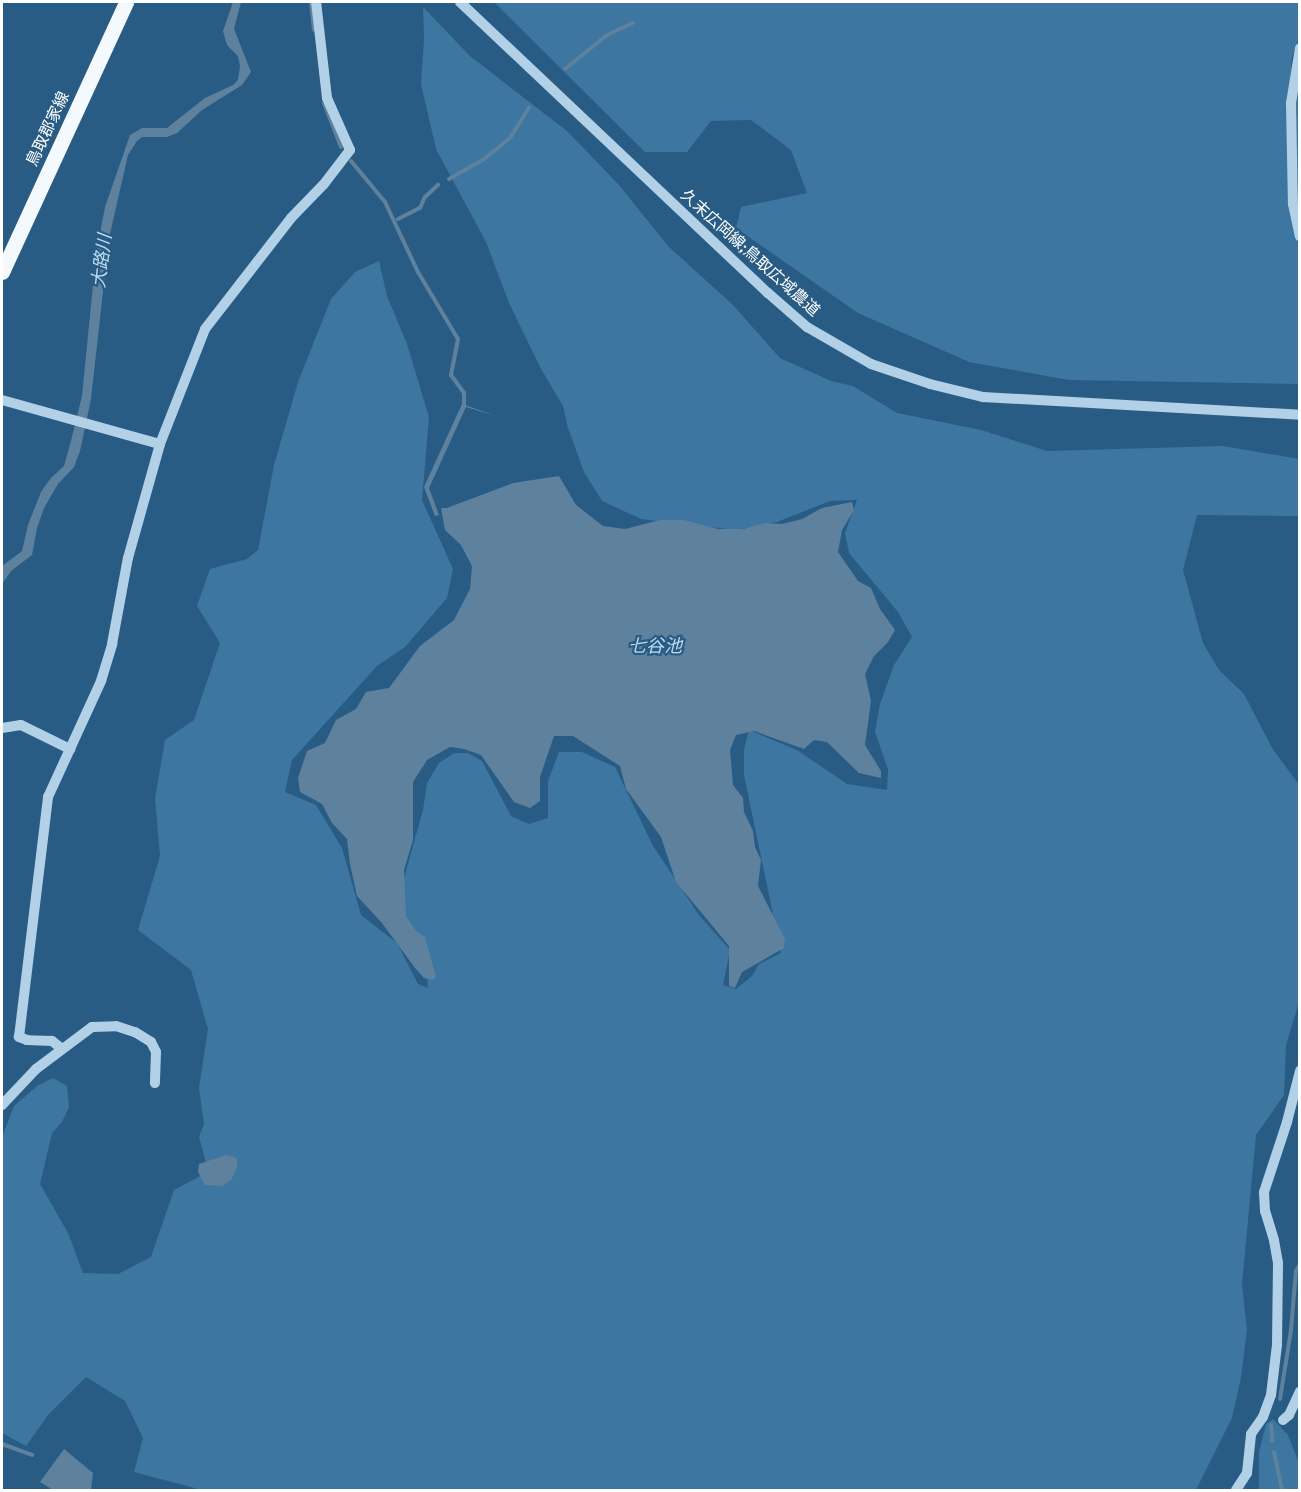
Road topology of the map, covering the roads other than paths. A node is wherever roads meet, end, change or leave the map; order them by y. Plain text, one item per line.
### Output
1 (126, 2) edge
2 (316, 2) edge
3 (460, 2) edge
4 (1299, 48) edge
5 (1299, 236) edge
6 (2, 272) edge
7 (2, 400) edge
8 (1299, 415) edge
9 (159, 444) junction
10 (2, 728) edge
11 (70, 749) junction
12 (62, 1049) junction
13 (1299, 1071) edge
14 (155, 1083) dead end
15 (2, 1105) edge
16 (1299, 1392) edge
17 (1283, 1420) dead end
18 (1236, 1491) edge

1 - 6 main road, 鳥取郡家線
2 - 9 street
3 - 8 street, 久末広岡線;鳥取広域農道
4 - 5 street
7 - 9 street
9 - 11 street
10 - 11 street
11 - 12 street
12 - 14 street
12 - 15 street
13 - 18 street
16 - 17 street

